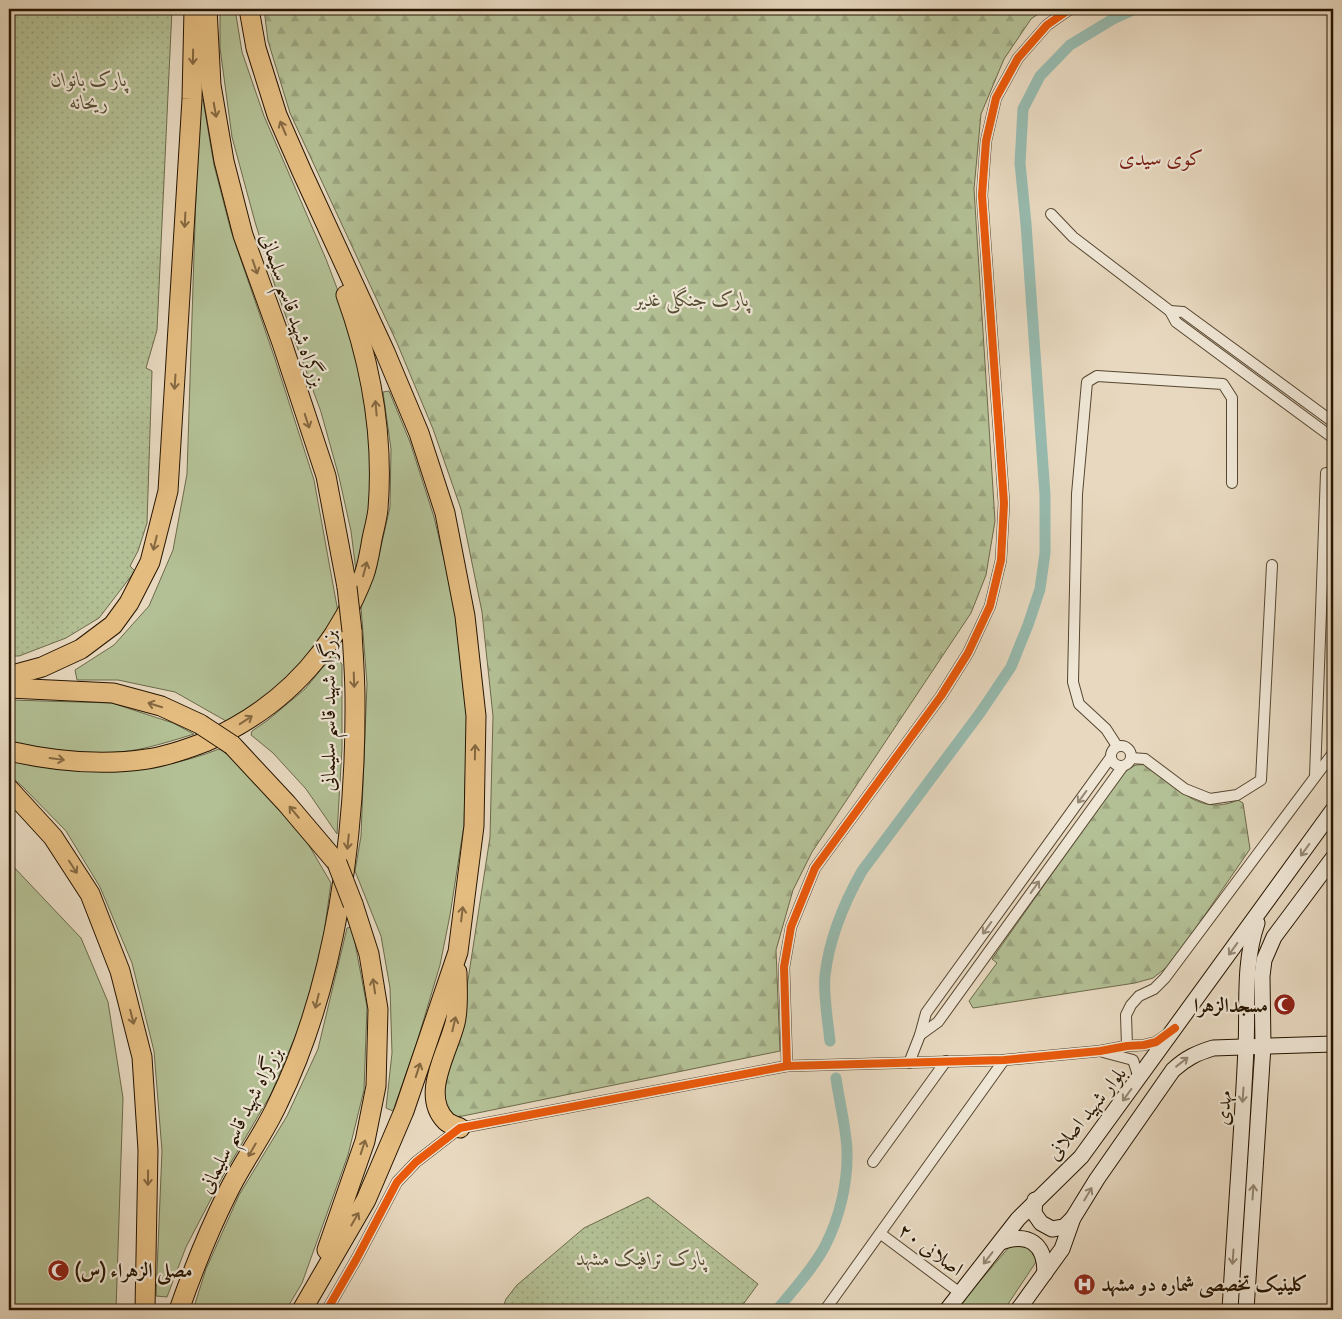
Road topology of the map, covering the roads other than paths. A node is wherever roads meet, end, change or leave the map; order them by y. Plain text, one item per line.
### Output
1 (194, 9) edge
2 (207, 9) edge
3 (249, 9) edge
4 (1070, 9) edge
5 (302, 172) junction
6 (1051, 214) dead end
7 (1170, 310) junction
8 (1333, 422) edge
9 (1333, 438) edge
10 (1326, 473) dead end
11 (1232, 483) dead end
12 (1272, 565) dead end
13 (9, 676) edge
14 (9, 688) edge
15 (1116, 746) junction
16 (9, 751) edge
17 (1333, 753) edge
18 (1111, 757) junction
19 (1131, 758) junction
20 (1123, 766) junction
21 (1315, 776) junction
22 (9, 789) edge
23 (9, 801) edge
24 (1333, 810) edge
25 (1062, 824) junction
26 (1074, 833) junction
27 (53, 837) junction
28 (1333, 858) edge
29 (1006, 902) junction
30 (1262, 909) junction
31 (1018, 911) junction
32 (458, 952) junction
33 (964, 960) junction
34 (975, 968) junction
35 (942, 991) junction
36 (954, 1000) junction
37 (1175, 1028) junction
38 (920, 1035) junction
39 (1333, 1044) edge
40 (1127, 1046) junction
41 (1246, 1046) junction
42 (1262, 1046) junction
43 (1100, 1051) junction
44 (1004, 1060) junction
45 (946, 1061) junction
46 (909, 1063) junction
47 (787, 1066) junction
48 (1140, 1078) junction
49 (460, 1128) junction
50 (874, 1162) dead end
51 (1035, 1200) junction
52 (1073, 1218) junction
53 (881, 1234) junction
54 (1001, 1242) junction
55 (1045, 1273) junction
56 (313, 1292) junction
57 (960, 1292) junction
58 (146, 1310) edge
59 (179, 1310) edge
60 (302, 1310) edge
61 (327, 1310) edge
62 (825, 1310) edge
63 (947, 1310) edge
64 (1018, 1310) edge
65 (1230, 1310) edge
66 (1246, 1310) edge

1 -> 13 highway
2 -> 59 highway, بزرگراه شهید قاسم سلیمانی, bridge
5 -> 3 highway
4 - 47 street
16 -> 5 highway
32 -> 5 highway
6 - 7 street
7 - 8 street
7 - 9 street
10 - 21 street
11 - 15 street
12 - 19 street
56 -> 14 highway, bridge
15 - 18 street
15 - 19 street
17 - 21 street
18 - 20 street
18 -> 25 street
19 - 20 street
20 - 26 street
21 - 40 street
22 - 27 highway
23 - 27 highway
24 -> 30 main road, بلوار شهید اصلانی
25 - 26 street
25 - 29 street
31 -> 26 street
27 -> 58 highway
28 - 42 main road, مهدی
29 - 31 street
29 -> 33 street
30 -> 37 main road, بلوار شهید اصلانی
30 - 41 main road, مهدی
31 - 34 street
49 -> 32 highway
56 -> 32 highway
33 - 34 street
33 - 35 street
34 - 36 street
35 - 36 street
35 - 38 street
36 - 38 street
37 - 40 street
37 - 48 main road, بلوار شهید اصلانی
38 - 46 street
39 - 42 main road
40 - 43 street
41 - 42 main road
52 -> 41 main road
41 -> 65 main road, مهدی
66 -> 42 main road, مهدی
43 - 44 street
43 - 48 street
44 - 45 street
44 - 53 street
45 - 46 street
45 - 50 street
46 - 47 street
47 - 49 street
48 -> 51 main road, بلوار شهید اصلانی
49 - 61 street
51 - 52 main road
51 - 54 main road, بلوار شهید اصلانی
52 - 55 main road
53 - 57 street, اصلانی ۲۰
53 - 62 street
54 - 55 main road
54 -> 57 main road, بلوار شهید اصلانی
55 - 64 main road
56 - 60 highway
57 - 63 main road, بلوار شهید اصلانی

